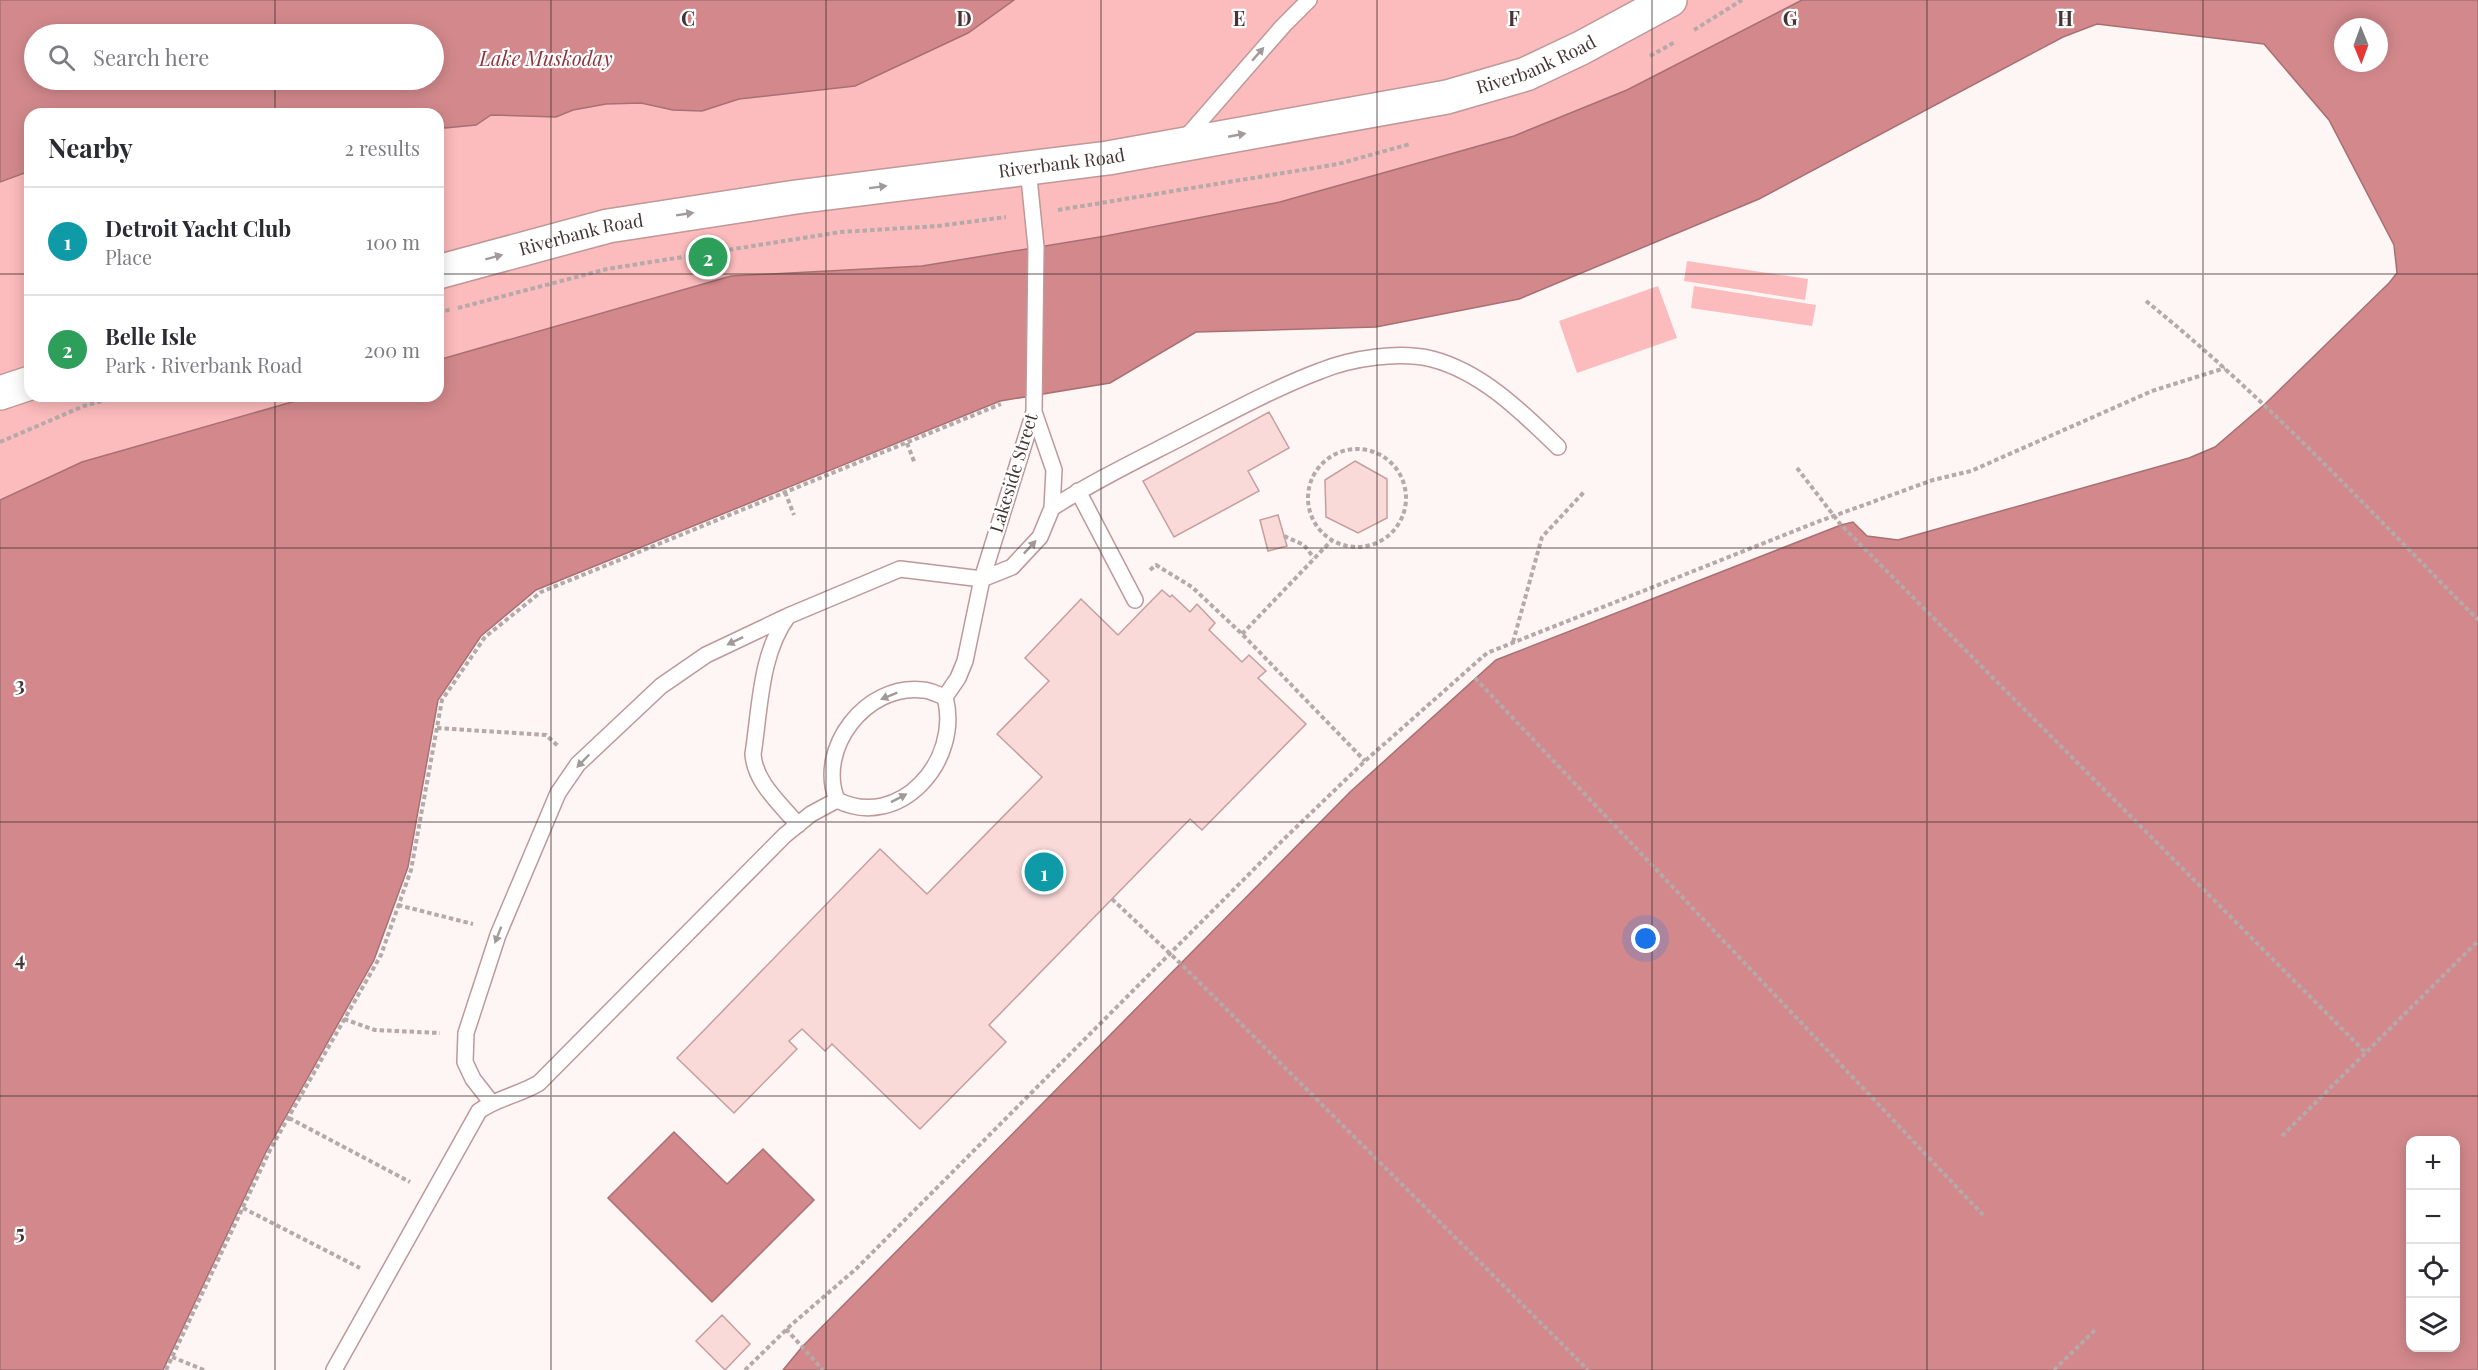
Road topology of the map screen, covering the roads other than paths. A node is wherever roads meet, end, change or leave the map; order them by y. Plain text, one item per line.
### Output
1 (1309, 0) edge
2 (1670, 0) edge
3 (1179, 146) junction
4 (1028, 168) junction
5 (444, 270) edge
6 (24, 385) edge
7 (0, 393) edge
8 (1034, 411) junction
9 (1558, 447) dead end
10 (1078, 491) junction
11 (1052, 507) junction
12 (982, 579) junction
13 (1131, 593) road end
14 (788, 616) junction
15 (945, 698) junction
16 (837, 800) junction
17 (798, 825) junction
18 (491, 1102) junction
19 (334, 1370) edge

3 -> 1 lane
3 -> 2 street, Riverbank Road
3 - 4 street, Riverbank Road
5 -> 4 street, Riverbank Road
4 - 8 lane, Lakeside Street
6 - 7 street
8 - 11 lane
8 - 12 lane, Lakeside Street
9 - 10 lane
10 - 11 lane
10 - 13 lane
12 -> 11 lane
12 - 14 lane
12 - 15 lane, Lakeside Street
14 - 17 lane
14 -> 18 lane
16 -> 15 lane
15 -> 16 lane
16 - 17 lane
17 - 18 lane
18 - 19 lane

